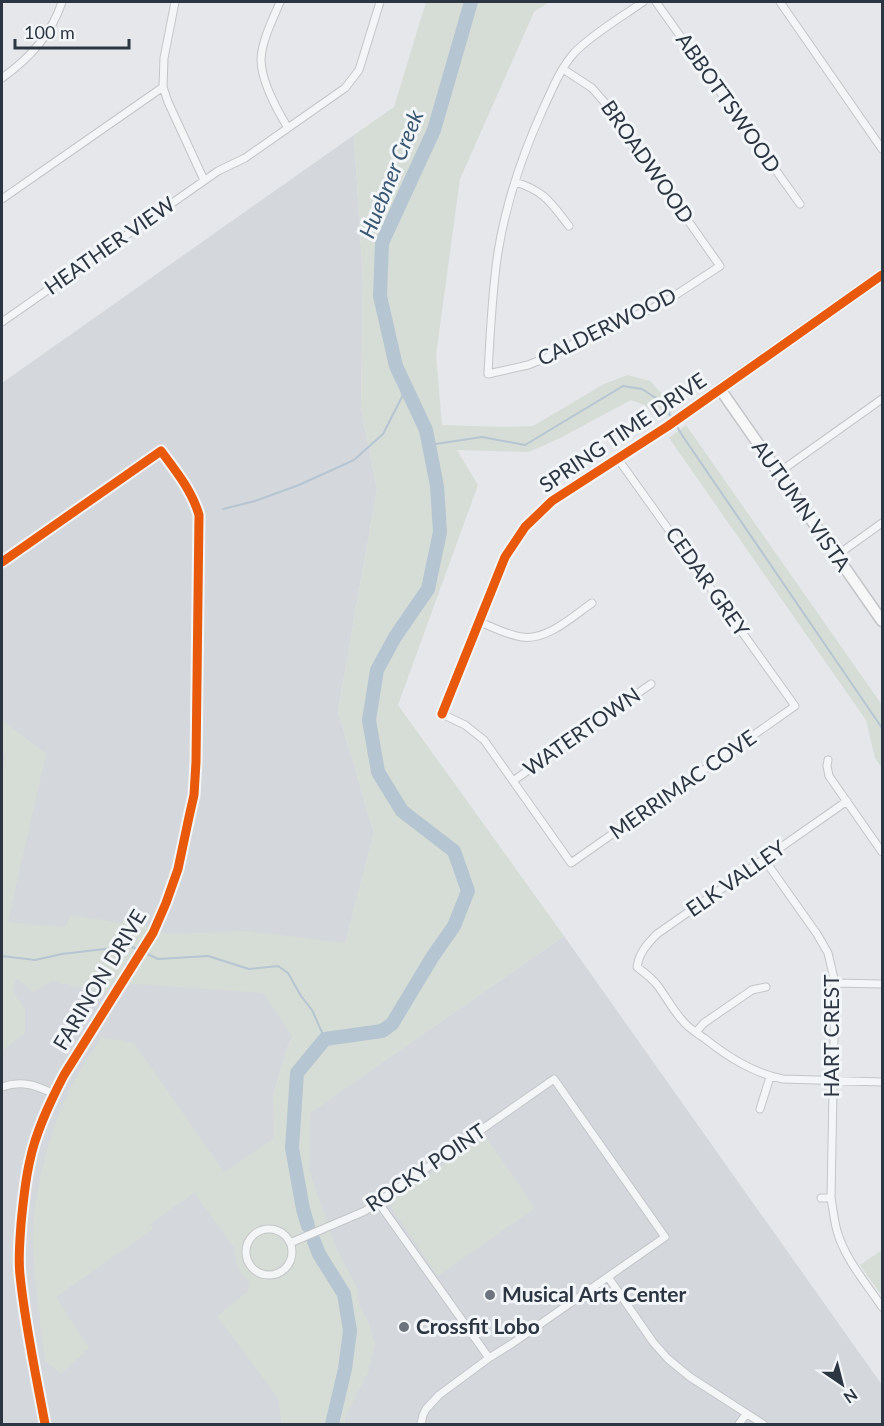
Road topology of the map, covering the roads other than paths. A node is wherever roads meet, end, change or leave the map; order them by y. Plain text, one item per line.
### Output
1 (62, 2) edge
2 (175, 2) edge
3 (280, 2) edge
4 (380, 2) edge
5 (644, 2) edge
6 (656, 2) edge
7 (780, 2) edge
8 (563, 69) junction
9 (2, 78) edge
10 (163, 87) junction
11 (288, 128) junction
12 (882, 149) edge
13 (204, 180) junction
14 (515, 182) junction
15 (2, 200) edge
16 (800, 204) dead end
17 (569, 226) dead end
18 (720, 266) joint
19 (882, 274) edge
20 (2, 322) edge
21 (720, 389) junction
22 (882, 399) edge
23 (618, 459) junction
24 (778, 473) junction
25 (882, 523) edge
26 (836, 556) junction
27 (2, 562) edge
28 (592, 603) dead end
29 (478, 621) junction
30 (882, 621) edge
31 (651, 684) dead end
32 (795, 706) joint
33 (828, 760) dead end
34 (513, 781) junction
35 (847, 801) junction
36 (882, 852) edge
37 (764, 859) junction
38 (835, 983) junction
39 (882, 984) edge
40 (766, 987) dead end
41 (696, 1032) junction
42 (770, 1077) junction
43 (833, 1081) junction
44 (882, 1082) edge
45 (2, 1087) edge
46 (54, 1094) junction
47 (760, 1110) dead end
48 (821, 1198) dead end
49 (831, 1198) junction
50 (378, 1202) junction
51 (290, 1243) junction
52 (608, 1277) junction
53 (882, 1307) edge
54 (489, 1358) junction
55 (746, 1414) junction
56 (45, 1425) edge
57 (422, 1425) edge
58 (739, 1425) edge
59 (763, 1425) edge

1 - 9 street
2 - 10 street
3 - 11 street
4 - 11 street, HEATHER VIEW
5 - 8 street
6 - 16 street, ABBOTTSWOOD
7 - 12 street
8 - 14 street
8 - 18 street, BROADWOOD
10 - 13 street
10 - 15 street
11 - 13 street, HEATHER VIEW
13 - 20 street, HEATHER VIEW
14 - 17 street
14 - 18 street, CALDERWOOD
19 - 21 street, SPRING TIME DRIVE
21 - 23 street, SPRING TIME DRIVE
21 - 24 street, AUTUMN VISTA
22 - 24 street
23 - 29 street, SPRING TIME DRIVE
23 - 32 street, CEDAR GREY
24 - 26 street, AUTUMN VISTA
25 - 26 street
26 - 30 street, AUTUMN VISTA
27 - 46 street, FARINON DRIVE
28 - 29 street
29 - 34 street, SPRING TIME DRIVE
31 - 34 street, WATERTOWN
32 - 34 street, MERRIMAC COVE
33 - 35 street
35 - 36 street
35 - 37 street, ELK VALLEY
37 - 38 street, HART CREST
37 - 41 street, ELK VALLEY
38 - 39 street
38 - 43 street, HART CREST
40 - 41 street
41 - 42 street
42 - 43 street
42 - 47 street
43 - 44 street
43 - 49 street, HART CREST
45 - 46 street
46 - 56 street, FARINON DRIVE
48 - 49 street
49 - 53 street, HART CREST
50 - 51 street, ROCKY POINT
50 - 52 street, ROCKY POINT
50 - 54 street
51 - 51 street
52 - 54 street
52 - 55 street
54 - 57 street
55 - 58 street
55 - 59 street

